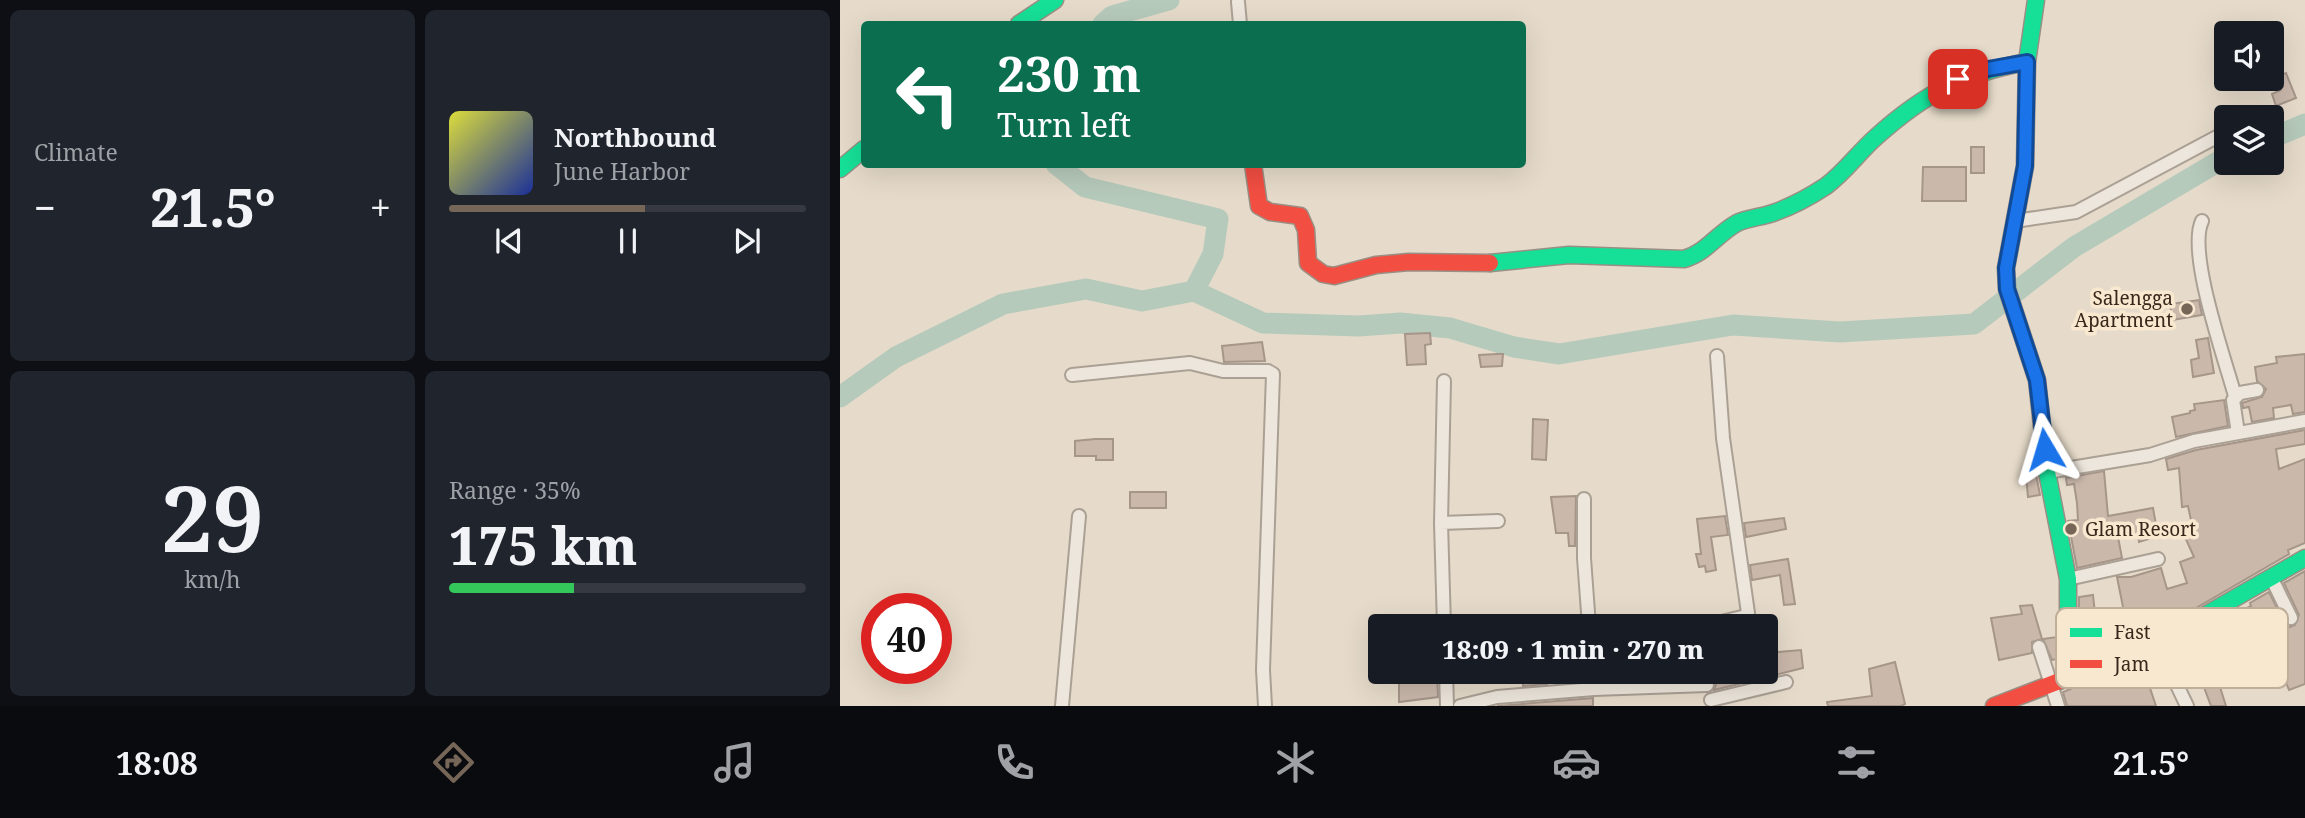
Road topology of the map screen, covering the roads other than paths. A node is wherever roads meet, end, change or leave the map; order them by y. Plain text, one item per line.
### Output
1 (1055, 0) edge
2 (2036, 0) edge
3 (1238, 2) dead end
4 (1024, 21) edge
5 (1240, 21) edge
6 (2027, 62) junction
7 (2214, 138) edge
8 (861, 152) edge
9 (1254, 168) edge
10 (840, 169) edge
11 (2015, 221) junction
12 (2202, 221) dead end
13 (1717, 356) dead end
14 (1072, 375) dead end
15 (1444, 381) dead end
16 (2257, 390) dead end
17 (2235, 396) junction
18 (2305, 421) edge
19 (2238, 433) junction
20 (2048, 471) junction
21 (1584, 499) dead end
22 (1079, 516) dead end
23 (1498, 521) dead end
24 (1441, 523) junction
25 (2305, 558) edge
26 (2158, 559) dead end
27 (2271, 577) junction
28 (2068, 579) junction
29 (2068, 608) edge
30 (2218, 608) edge
31 (2286, 608) edge
32 (2288, 612) edge
33 (1444, 614) edge
34 (1588, 614) edge
35 (1747, 614) edge
36 (2291, 618) dead end
37 (2039, 647) dead end
38 (1786, 682) dead end
39 (2056, 682) edge
40 (1446, 684) edge
41 (1594, 684) edge
42 (1650, 684) edge
43 (1707, 684) edge
44 (2049, 684) junction
45 (2178, 688) edge
46 (1594, 689) junction
47 (1712, 703) edge
48 (1062, 706) edge
49 (1265, 706) edge
50 (1447, 706) edge
51 (1460, 706) edge
52 (1994, 706) edge
53 (2058, 706) edge
54 (2187, 706) edge

1 - 4 street
2 - 6 street
3 - 5 street
6 - 9 street
6 - 11 street
7 - 11 street
8 - 10 street
11 - 20 street
12 - 17 street
13 - 35 street
14 - 49 street
15 - 24 street
16 - 17 street
17 - 19 street
18 - 19 street
19 - 20 street
20 - 28 street
21 - 34 street
22 - 48 street
23 - 24 street
24 - 33 street
25 - 27 street
26 - 28 street
27 - 30 street
27 - 31 street
28 - 29 street
32 - 36 street
37 - 44 street
38 - 47 street
39 - 44 street
40 - 50 street
41 - 46 street
42 - 46 street
43 - 47 street
44 - 52 street
44 - 53 street
45 - 54 street
46 - 51 street

